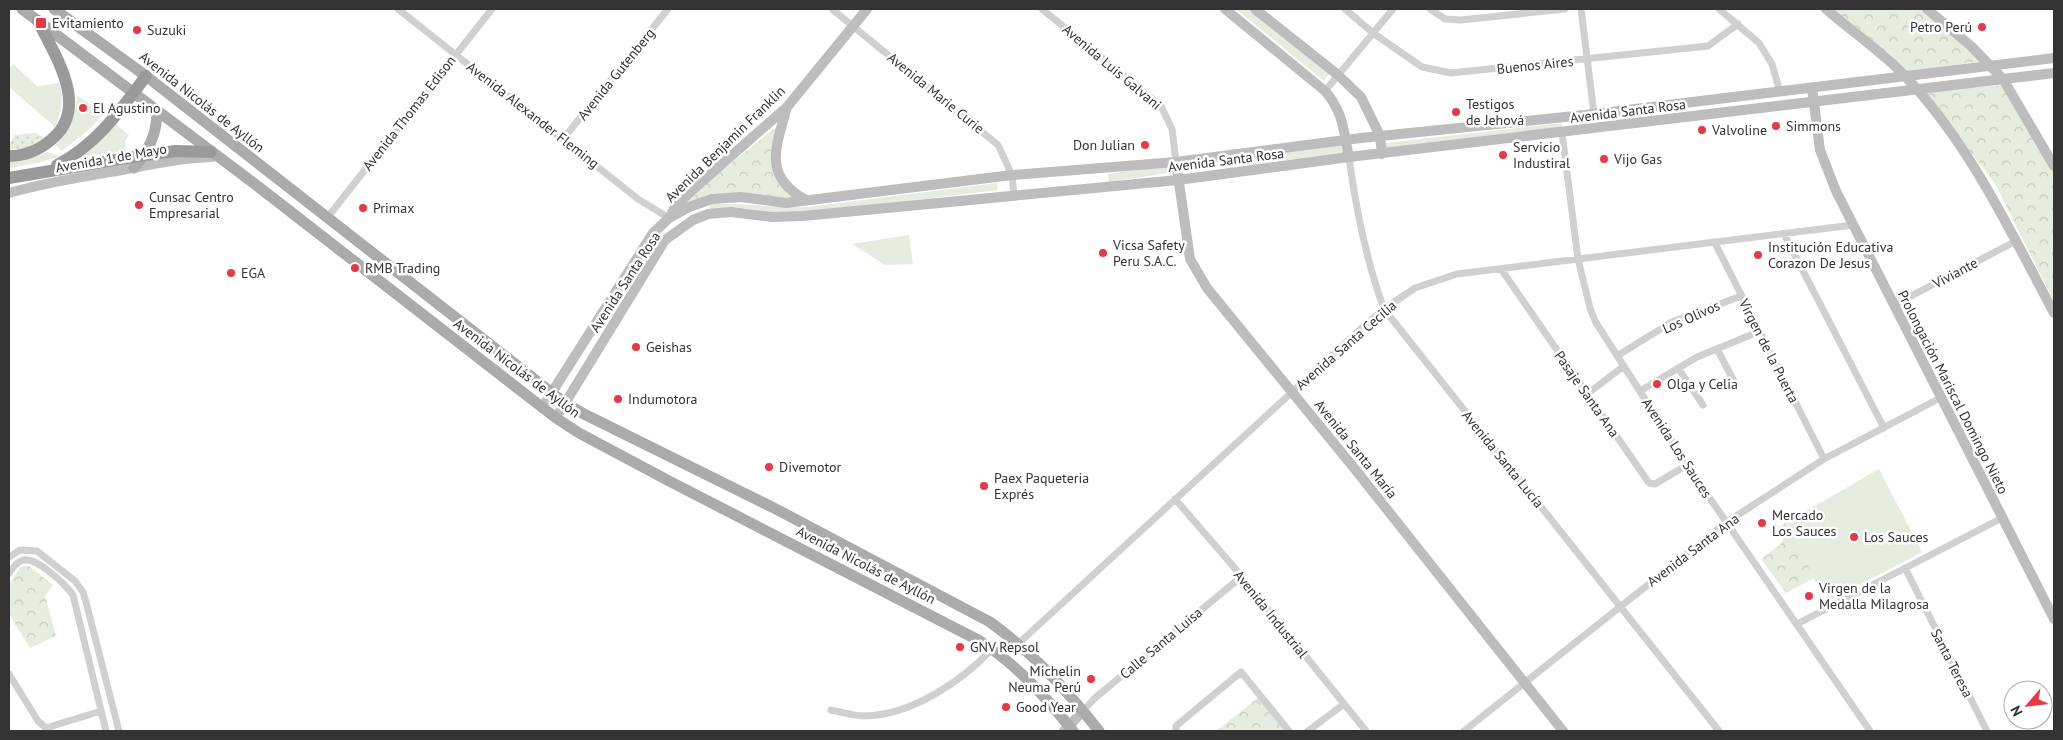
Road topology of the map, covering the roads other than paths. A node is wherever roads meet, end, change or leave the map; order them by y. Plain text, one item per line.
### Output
1 (22, 9) edge
2 (54, 9) edge
3 (398, 9) edge
4 (492, 9) edge
5 (668, 9) edge
6 (832, 9) edge
7 (867, 9) edge
8 (1042, 9) edge
9 (1225, 9) edge
10 (1255, 9) edge
11 (1345, 9) edge
12 (1393, 9) edge
13 (1430, 9) edge
14 (1565, 9) edge
15 (1581, 9) edge
16 (1719, 9) edge
17 (1826, 9) edge
18 (1927, 9) edge
19 (38, 21) junction
20 (1738, 24) junction
21 (853, 26) junction
22 (1373, 33) junction
23 (456, 54) junction
24 (2054, 58) edge
25 (1588, 59) junction
26 (1990, 65) junction
27 (2054, 73) edge
28 (1338, 75) junction
29 (1904, 75) junction
30 (146, 76) junction
31 (2003, 79) junction
32 (1812, 88) junction
33 (1915, 88) junction
34 (1324, 91) junction
35 (133, 92) junction
36 (1780, 92) junction
37 (1815, 102) junction
38 (787, 107) junction
39 (157, 110) junction
40 (1594, 114) junction
41 (1562, 132) junction
42 (1380, 136) junction
43 (563, 139) junction
44 (1345, 140) junction
45 (145, 154) junction
46 (1382, 154) junction
47 (215, 155) junction
48 (9, 156) edge
49 (1349, 157) junction
50 (1176, 162) junction
51 (2054, 166) edge
52 (134, 168) junction
53 (43, 171) junction
54 (1012, 175) junction
55 (9, 178) edge
56 (1178, 180) junction
57 (9, 193) edge
58 (1014, 195) junction
59 (806, 200) junction
60 (327, 218) junction
61 (669, 218) junction
62 (1853, 225) junction
63 (677, 230) junction
64 (1784, 234) junction
65 (2016, 241) junction
66 (1715, 242) junction
67 (1578, 260) junction
68 (1501, 269) junction
69 (1741, 296) junction
70 (1894, 305) junction
71 (1384, 309) junction
72 (2054, 313) edge
73 (1758, 332) junction
74 (1717, 348) junction
75 (1617, 356) junction
76 (1624, 366) junction
77 (1678, 368) junction
78 (1735, 383) dead end
79 (1640, 391) junction
80 (1292, 392) junction
81 (551, 393) junction
82 (1586, 394) junction
83 (1942, 397) junction
84 (566, 403) junction
85 (1703, 405) dead end
86 (542, 408) junction
87 (556, 418) junction
88 (1884, 428) junction
89 (1824, 459) junction
90 (1687, 464) junction
91 (1175, 499) junction
92 (2002, 518) junction
93 (1727, 522) junction
94 (9, 557) edge
95 (1905, 568) junction
96 (9, 573) edge
97 (1240, 577) junction
98 (1619, 607) junction
99 (2054, 619) edge
100 (1797, 624) junction
101 (1019, 643) junction
102 (992, 649) junction
103 (9, 674) edge
104 (1525, 683) junction
105 (1344, 704) junction
106 (831, 710) dead end
107 (101, 711) junction
108 (1083, 711) junction
109 (1176, 728) edge
110 (1069, 730) edge
111 (106, 731) edge
112 (118, 731) edge
113 (1099, 731) edge
114 (1289, 731) edge
115 (1308, 731) edge
116 (1366, 731) edge
117 (1464, 731) edge
118 (1563, 731) edge
119 (1720, 731) edge
120 (1870, 731) edge
121 (1986, 731) edge

1 - 19 main road, Avenida Nicolás de Ayllón
2 - 30 main road, Avenida Nicolás de Ayllón
3 - 23 street, Avenida Alexander Fleming
4 - 23 street, Avenida Thomas Edison
5 - 43 street, Avenida Gutenberg
6 - 21 street, Avenida Marie Curie
7 - 21 main road, Avenida Benjamin Franklin
8 - 50 street, Avenida Luis Galvani
9 - 34 main road
10 - 28 main road
11 - 22 street, Buenos Aires
12 - 22 street
13 - 14 street
15 - 25 street
16 - 20 street
17 - 29 main road
18 - 26 main road
19 - 35 main road, Avenida Nicolás de Ayllón
19 - 48 highway
20 - 25 street, Buenos Aires
20 - 36 street
21 - 38 main road, Avenida Benjamin Franklin
21 - 54 street, Avenida Marie Curie
22 - 25 street, Buenos Aires
22 - 28 street
23 - 43 street, Avenida Alexander Fleming
23 - 60 street, Avenida Thomas Edison
24 - 26 main road, Avenida Santa Rosa
25 - 40 street
26 - 29 main road, Avenida Santa Rosa
26 - 31 main road
27 - 31 main road, Avenida Santa Rosa
28 - 34 street
28 - 42 main road
29 - 32 main road, Avenida Santa Rosa
29 - 33 main road
30 - 35 highway
30 - 60 main road, Avenida Nicolás de Ayllón
31 - 33 main road, Avenida Santa Rosa
31 - 51 main road
32 - 36 main road, Avenida Santa Rosa
32 - 37 main road, Prolongación Mariscal Domingo Nieto
33 - 37 main road, Avenida Santa Rosa
33 - 65 main road
34 - 44 main road
35 - 39 main road, Avenida Nicolás de Ayllón
35 - 53 highway
36 - 40 main road, Avenida Santa Rosa
37 - 41 main road, Avenida Santa Rosa
37 - 62 main road, Prolongación Mariscal Domingo Nieto
38 - 59 main road
38 - 61 main road, Avenida Benjamin Franklin
39 - 45 main road
39 - 47 main road, Avenida Nicolás de Ayllón
40 - 42 main road, Avenida Santa Rosa
41 - 46 main road, Avenida Santa Rosa
41 - 67 street, Avenida Los Sauces
42 - 44 main road, Avenida Santa Rosa
42 - 46 main road
43 - 61 street, Avenida Alexander Fleming
44 - 49 main road
44 - 50 main road, Avenida Santa Rosa
45 - 47 highway
45 - 52 main road
45 - 53 highway
46 - 49 main road, Avenida Santa Rosa
47 - 52 main road, Avenida 1 de Mayo
47 - 86 main road, Avenida Nicolás de Ayllón
49 - 56 main road, Avenida Santa Rosa
49 - 71 street, Avenida Santa Lucía
50 - 54 main road, Avenida Santa Rosa
50 - 56 main road, Avenida Santa María
52 - 57 main road, Avenida 1 de Mayo
53 - 55 highway
54 - 58 street, Avenida Marie Curie
54 - 59 main road, Avenida Santa Rosa
56 - 58 main road, Avenida Santa Rosa
56 - 80 main road, Avenida Santa María
58 - 63 main road, Avenida Santa Rosa
59 - 61 main road, Avenida Santa Rosa
60 - 81 main road, Avenida Nicolás de Ayllón
61 - 63 main road, Avenida Benjamin Franklin
61 - 81 main road, Avenida Santa Rosa
62 - 64 street, Avenida Santa Cecilia
62 - 70 main road, Prolongación Mariscal Domingo Nieto
63 - 84 main road, Avenida Santa Rosa
64 - 66 street, Avenida Santa Cecilia
64 - 88 street
65 - 70 street, Viviante
65 - 72 main road
66 - 67 street, Avenida Santa Cecilia
66 - 69 street, Virgen de la Puerta
67 - 68 street, Avenida Santa Cecilia
67 - 75 street, Avenida Los Sauces
68 - 71 street, Avenida Santa Cecilia
68 - 82 street, Pasaje Santa Ana
69 - 73 street, Virgen de la Puerta
69 - 75 street, Los Olivos
70 - 83 main road, Prolongación Mariscal Domingo Nieto
71 - 80 street, Avenida Santa Cecilia
71 - 98 street, Avenida Santa Lucía
73 - 74 street
73 - 89 street, Virgen de la Puerta
74 - 77 street
74 - 78 street
75 - 76 street, Avenida Los Sauces
76 - 79 street, Avenida Los Sauces
76 - 82 street
77 - 79 street
77 - 85 street
79 - 90 street, Avenida Los Sauces
80 - 91 street, Avenida Santa Cecilia
80 - 104 main road, Avenida Santa María
81 - 84 main road, Avenida Nicolás de Ayllón
81 - 86 main road, Avenida Santa Rosa
82 - 90 street, Pasaje Santa Ana
83 - 88 street, Avenida Santa Ana
83 - 92 main road, Prolongación Mariscal Domingo Nieto
84 - 87 main road, Avenida Santa Rosa
84 - 101 main road, Avenida Nicolás de Ayllón
86 - 87 main road, Avenida Nicolás de Ayllón
87 - 102 main road, Avenida Nicolás de Ayllón
88 - 89 street, Avenida Santa Ana
89 - 93 street, Avenida Santa Ana
90 - 93 street, Avenida Los Sauces
91 - 97 street, Avenida Industrial
91 - 101 street, Avenida Santa Cecilia
92 - 95 street
92 - 99 main road, Prolongación Mariscal Domingo Nieto
93 - 98 street, Avenida Santa Ana
93 - 100 street, Avenida Los Sauces
94 - 112 street
95 - 100 street
95 - 121 street, Santa Teresa
96 - 107 street
97 - 105 street, Avenida Industrial
97 - 108 street, Calle Santa Luisa
98 - 104 street, Avenida Santa Ana
98 - 119 street, Avenida Santa Lucía
100 - 120 street, Avenida Los Sauces
101 - 108 main road, Avenida Nicolás de Ayllón
102 - 106 street
102 - 110 main road, Avenida Nicolás de Ayllón
103 - 107 street
104 - 117 street, Avenida Santa Ana
104 - 118 main road, Avenida Santa María
105 - 115 street
105 - 116 street, Avenida Industrial
107 - 111 street
108 - 110 main road
108 - 113 main road, Avenida Nicolás de Ayllón
109 - 114 street

